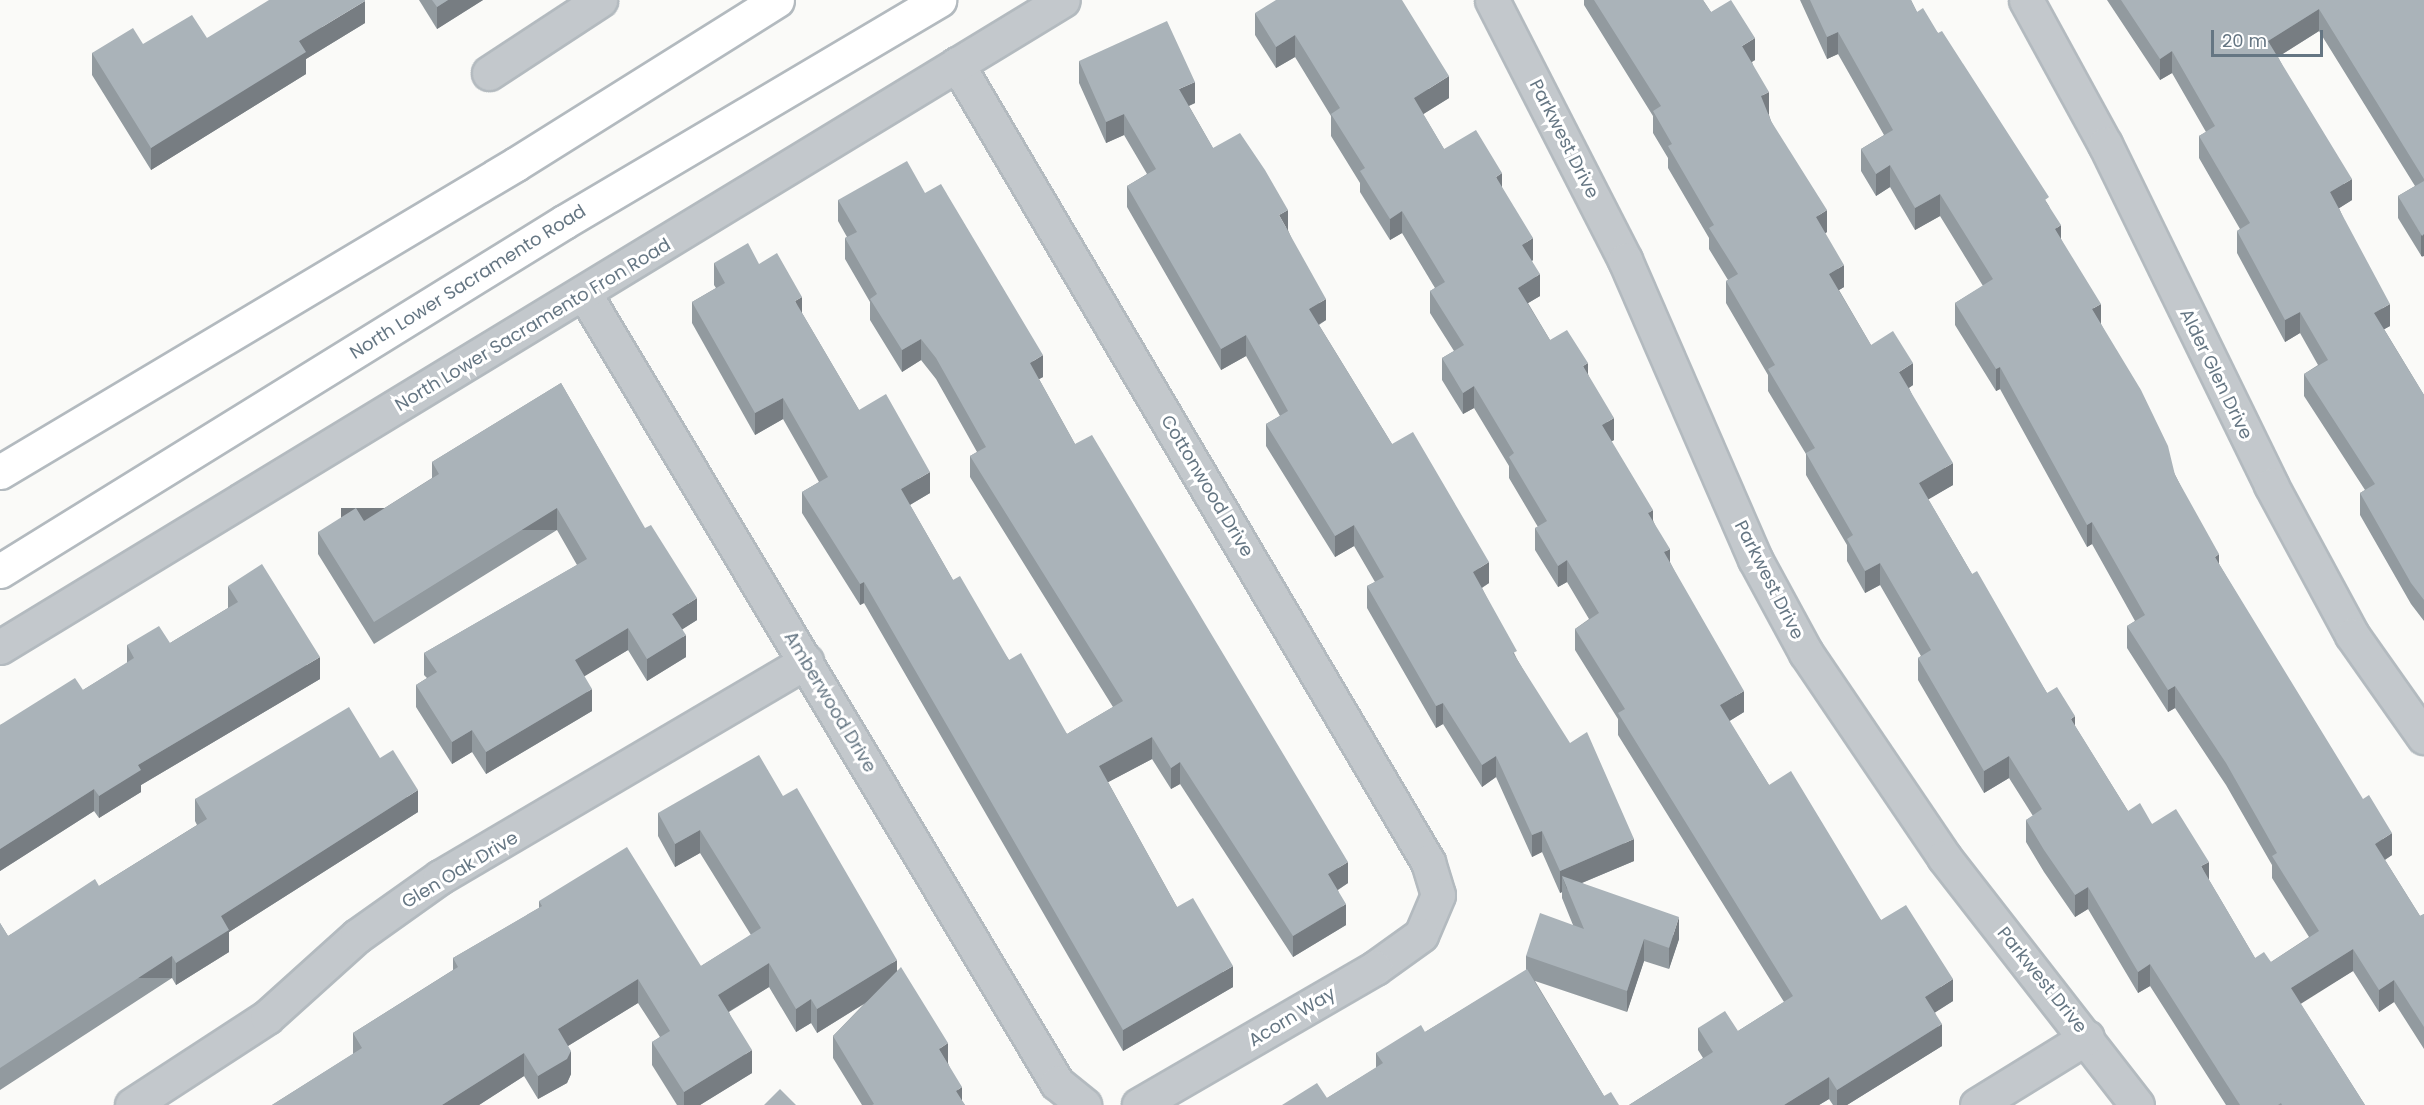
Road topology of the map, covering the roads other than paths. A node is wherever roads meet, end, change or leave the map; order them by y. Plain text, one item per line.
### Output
1 (600, 0) edge
2 (777, 0) edge
3 (939, 0) edge
4 (1063, 0) edge
5 (1492, 0) edge
6 (2026, 0) edge
7 (957, 64) junction
8 (489, 73) dead end
9 (584, 293) junction
10 (0, 472) edge
11 (0, 571) edge
12 (0, 647) edge
13 (806, 661) junction
14 (2424, 737) edge
15 (1431, 913) joint
16 (2087, 1037) junction
17 (132, 1105) edge
18 (1084, 1105) edge
19 (1139, 1105) edge
20 (1977, 1105) edge
21 (2137, 1105) edge

1 - 8 street
2 - 10 main road
3 - 11 main road, North Lower Sacramento Road
4 - 7 street, North Lower Sacramento Fron Road
5 - 16 street, Parkwest Drive
6 - 14 street, Alder Glen Drive
7 - 9 street, North Lower Sacramento Fron Road
7 - 15 street, Cottonwood Drive
9 - 12 street, North Lower Sacramento Fron Road
9 - 13 street, Amberwood Drive
13 - 17 street, Glen Oak Drive
13 - 18 street, Amberwood Drive
15 - 19 street, Acorn Way
16 - 20 street
16 - 21 street, Parkwest Drive

